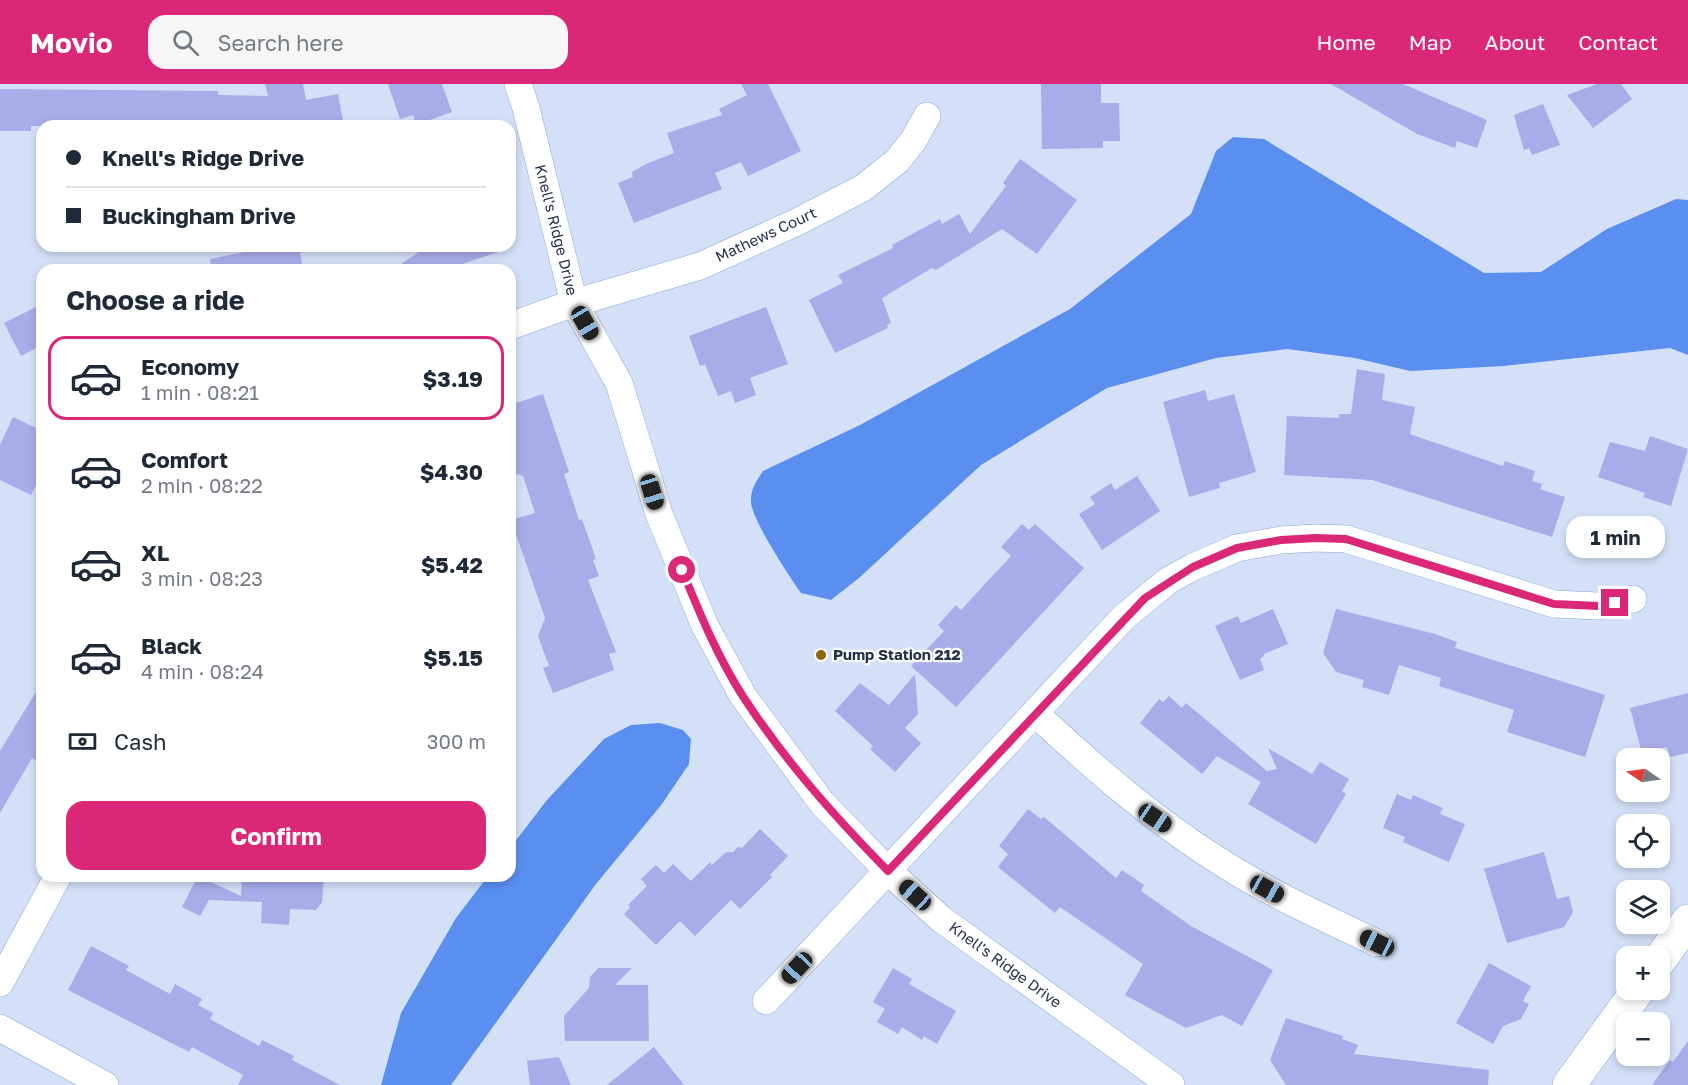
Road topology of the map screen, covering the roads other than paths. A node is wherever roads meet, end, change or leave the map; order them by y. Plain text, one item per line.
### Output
1 (518, 84) edge
2 (927, 116) dead end
3 (574, 303) junction
4 (516, 324) edge
5 (1633, 599) dead end
6 (1035, 713) junction
7 (888, 871) junction
8 (55, 882) edge
9 (1688, 921) edge
10 (1377, 943) dead end
11 (1670, 946) edge
12 (0, 983) edge
13 (1631, 1000) edge
14 (766, 1001) dead end
15 (0, 1028) edge
16 (105, 1085) edge
17 (1171, 1085) edge
18 (1569, 1085) edge

1 - 3 street, Knell's Ridge Drive
2 - 3 street, Mathews Court
3 - 4 street, Mathews Court
3 - 7 street, Knell's Ridge Drive
5 - 6 street
6 - 7 street
6 - 10 street
7 - 14 street
7 - 17 street, Knell's Ridge Drive
8 - 12 street
9 - 11 street
13 - 18 street
15 - 16 street

